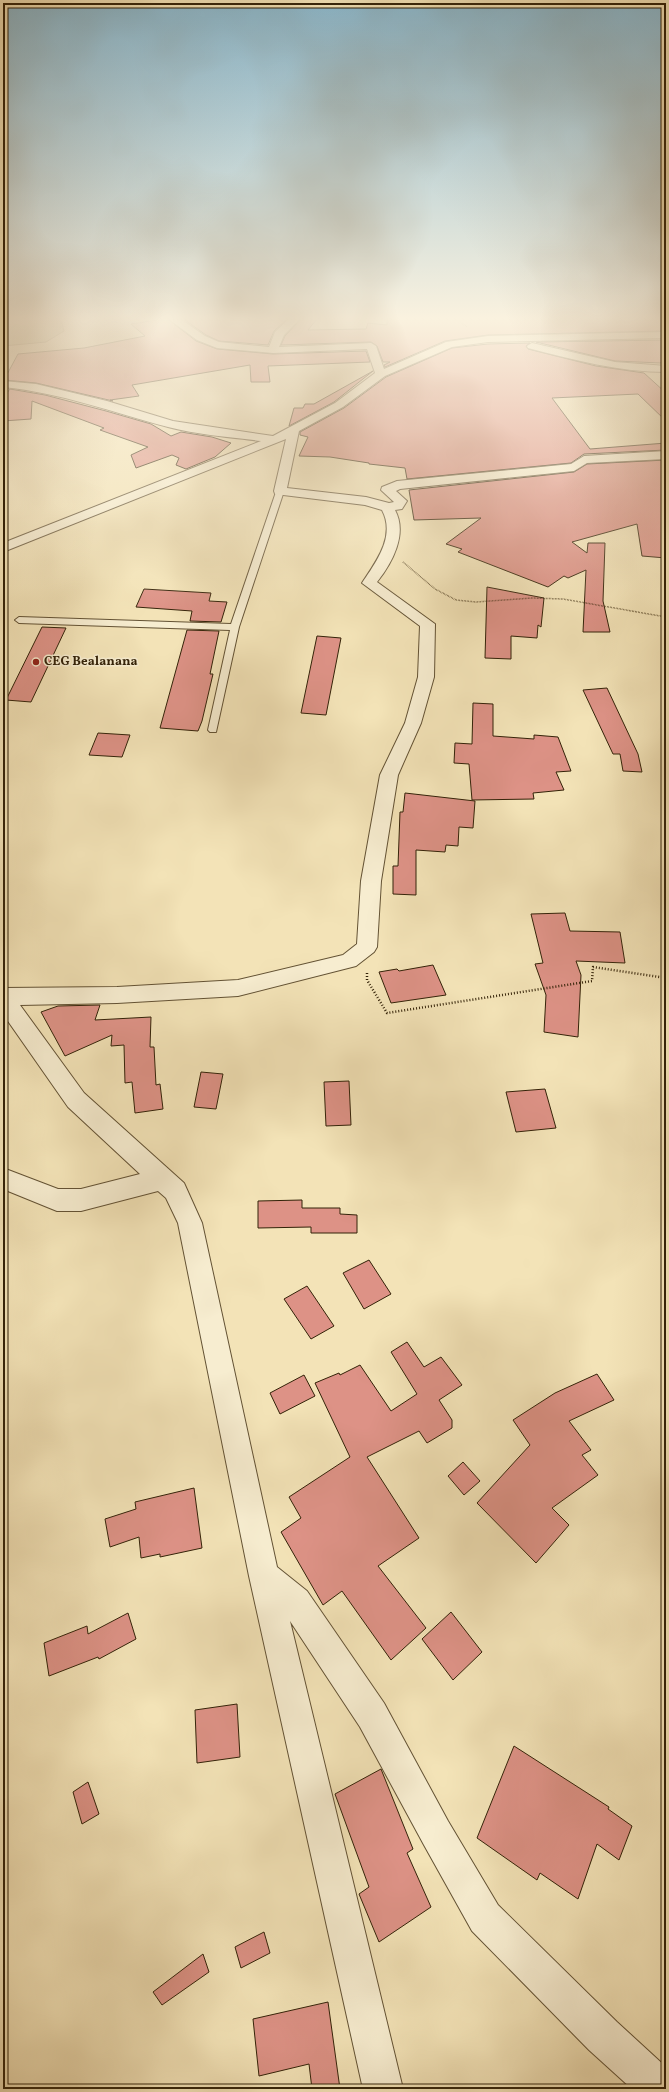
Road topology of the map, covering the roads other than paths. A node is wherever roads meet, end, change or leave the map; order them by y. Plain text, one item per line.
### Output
1 (150, 418) edge
2 (315, 418) edge
3 (294, 429) junction
4 (275, 440) junction
5 (666, 454) edge
6 (280, 491) junction
7 (387, 507) junction
8 (3, 548) edge
9 (20, 620) dead end
10 (235, 627) junction
11 (213, 730) dead end
12 (3, 996) edge
13 (3, 1178) edge
14 (162, 1179) junction
15 (264, 1576) junction
16 (383, 2089) edge
17 (661, 2089) edge

1 - 4 street
2 - 3 street
3 - 4 street
3 - 6 street
4 - 8 street
5 - 7 street
6 - 7 street
6 - 10 lane
7 - 12 street
9 - 10 lane
10 - 11 lane
12 - 14 street
13 - 14 street
14 - 15 street
15 - 16 street
15 - 17 street

